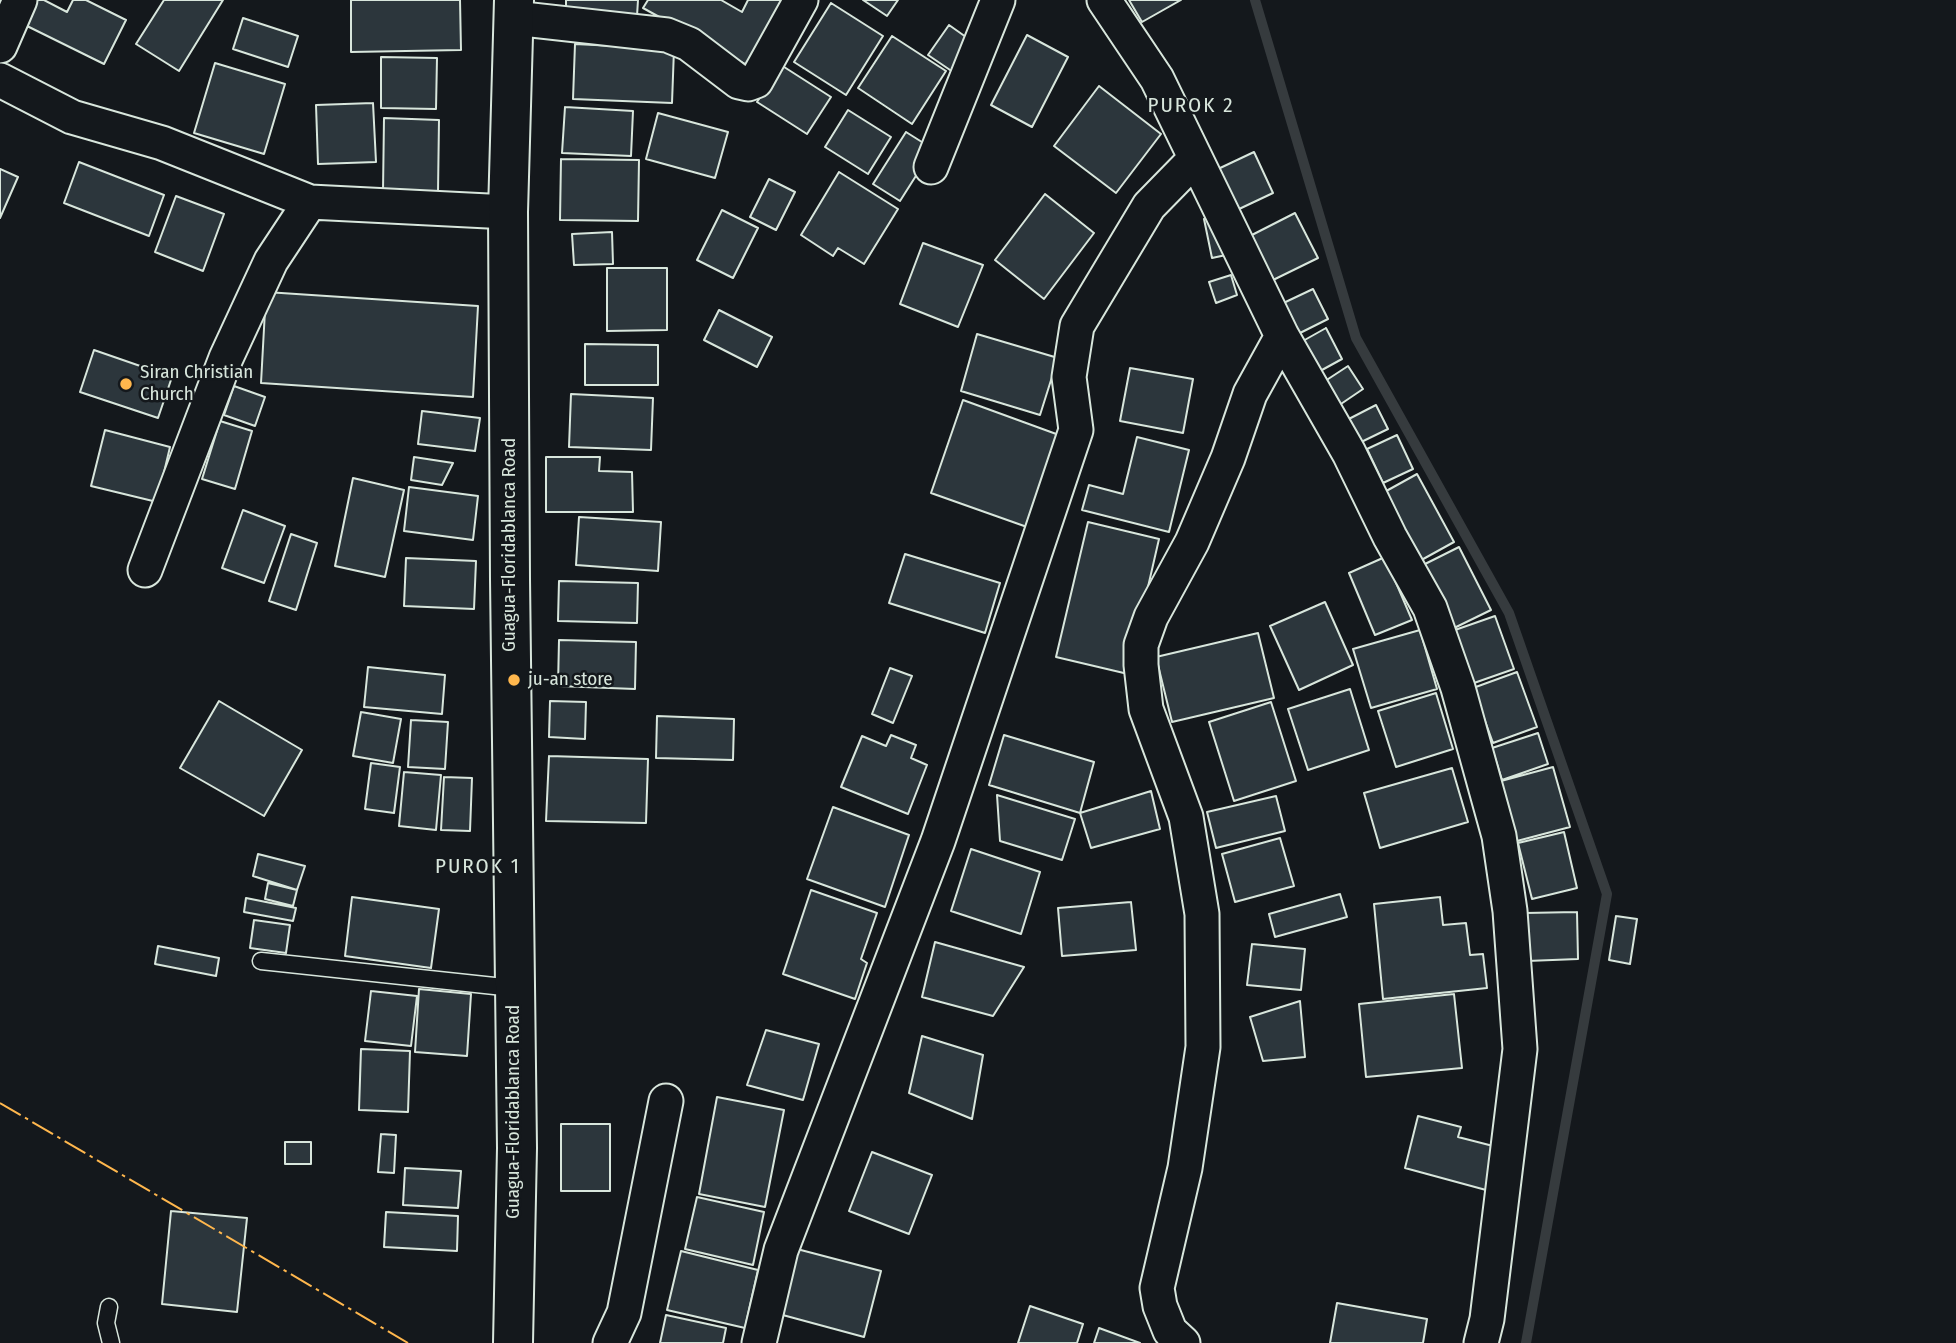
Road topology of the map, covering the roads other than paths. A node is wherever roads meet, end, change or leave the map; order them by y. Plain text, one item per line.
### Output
1 (20, 0) edge
2 (800, 0) edge
3 (998, 0) edge
4 (1104, 0) edge
5 (514, 9) edge
6 (0, 46) edge
7 (0, 80) edge
8 (1195, 159) junction
9 (931, 167) dead end
10 (310, 202) junction
11 (508, 212) junction
12 (1282, 336) junction
13 (145, 570) dead end
14 (261, 961) dead end
15 (513, 988) junction
16 (666, 1101) dead end
17 (109, 1307) dead end
18 (111, 1343) edge
19 (513, 1343) edge
20 (610, 1343) edge
21 (759, 1343) edge
22 (1183, 1343) edge
23 (1481, 1343) edge

1 - 6 street
2 - 5 street
3 - 9 street
4 - 8 street
5 - 11 main road, Guagua-Floridablanca Road
7 - 10 street
8 - 12 street
8 - 21 street
10 - 11 street
10 - 13 street
11 - 15 main road, Guagua-Floridablanca Road
12 - 22 street
12 - 23 street
14 - 15 lane
15 - 19 main road, Guagua-Floridablanca Road
16 - 20 street
17 - 18 lane

